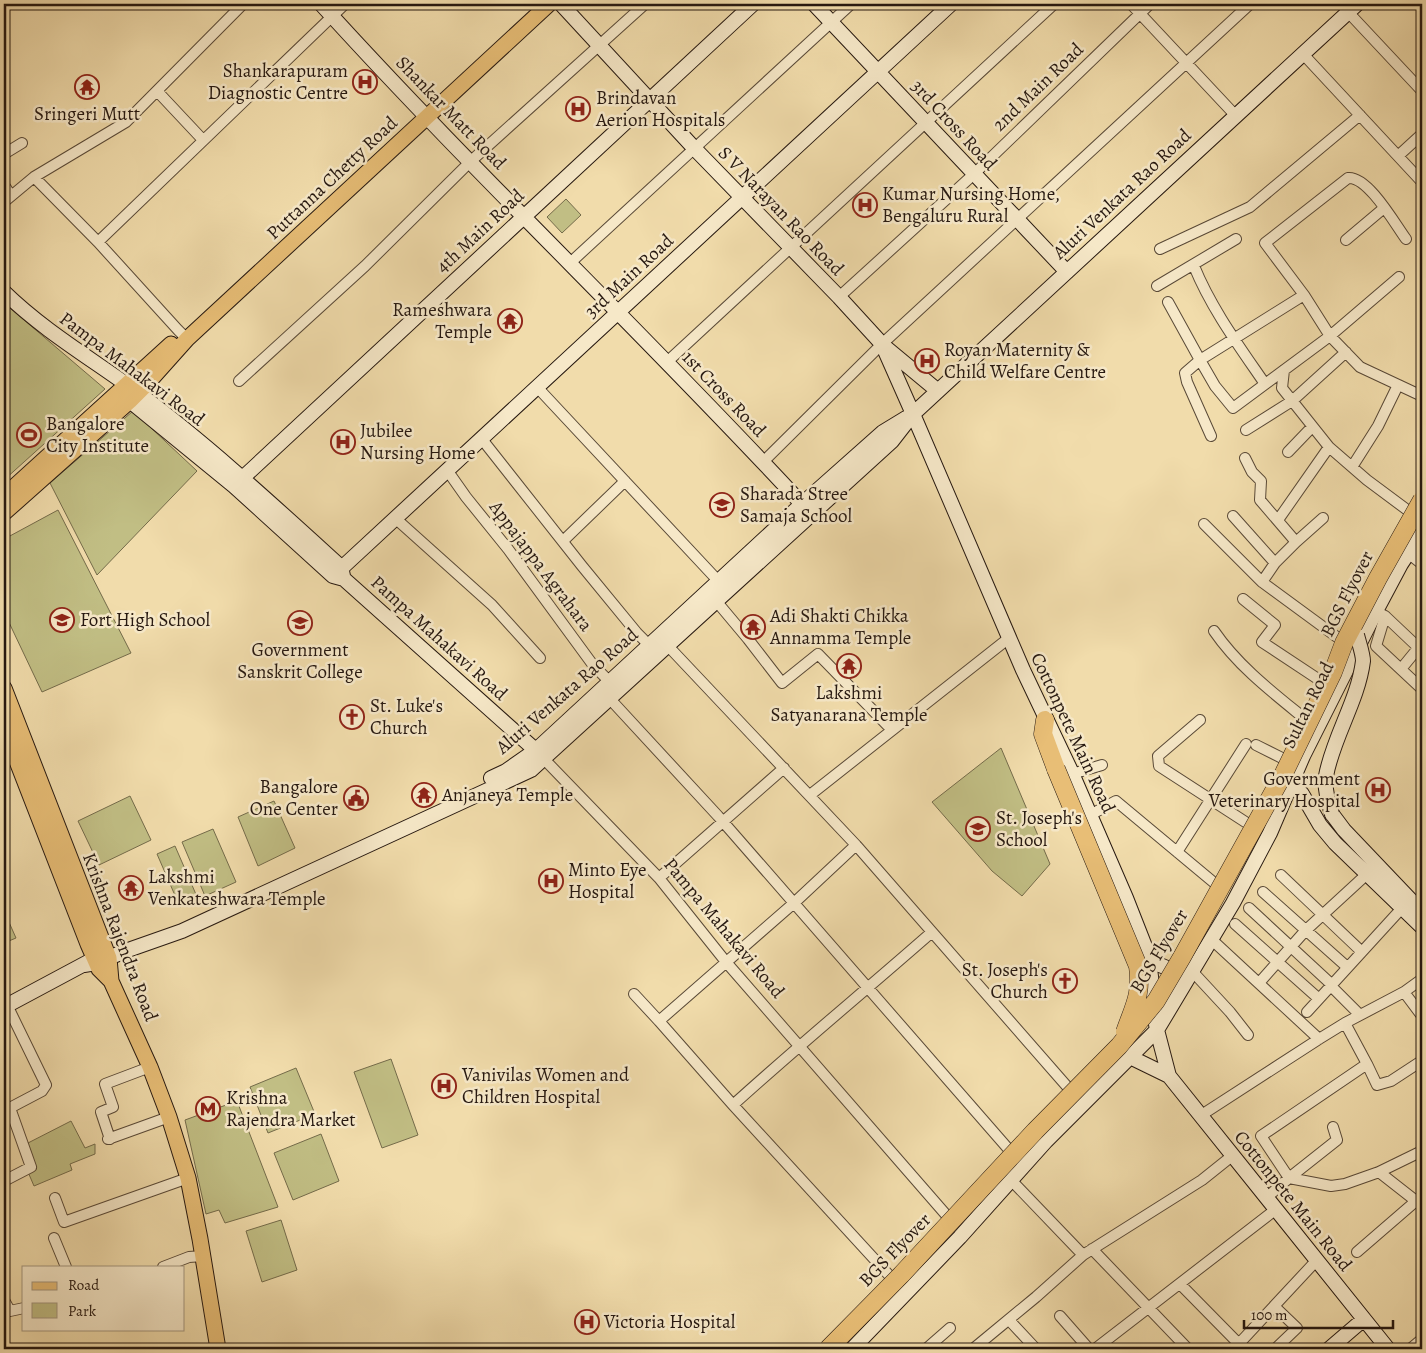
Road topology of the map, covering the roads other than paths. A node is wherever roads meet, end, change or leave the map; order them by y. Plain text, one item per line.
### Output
1 (243, 4) edge
2 (321, 4) edge
3 (345, 4) edge
4 (535, 4) edge
5 (549, 4) edge
6 (561, 4) edge
7 (644, 4) edge
8 (753, 4) edge
9 (814, 4) edge
10 (851, 4) edge
11 (951, 4) edge
12 (1054, 4) edge
13 (1131, 4) edge
14 (1150, 4) edge
15 (1250, 4) edge
16 (1352, 8) edge
17 (1140, 13) junction
18 (332, 16) junction
19 (831, 22) junction
20 (600, 45) junction
21 (1303, 54) junction
22 (1185, 62) junction
23 (878, 71) junction
24 (157, 90) junction
25 (1422, 91) edge
26 (650, 100) junction
27 (424, 114) junction
28 (1360, 115) junction
29 (1236, 116) junction
30 (926, 122) junction
31 (1422, 134) edge
32 (203, 140) junction
33 (22, 143) dead end
34 (694, 148) junction
35 (4, 154) edge
36 (1398, 156) junction
37 (471, 161) junction
38 (974, 174) junction
39 (34, 177) junction
40 (1422, 182) edge
41 (4, 185) edge
42 (742, 197) junction
43 (7, 199) edge
44 (1384, 208) junction
45 (524, 216) junction
46 (1017, 219) junction
47 (1236, 239) dead end
48 (1406, 239) dead end
49 (1346, 240) dead end
50 (98, 242) junction
51 (790, 247) junction
52 (1160, 249) dead end
53 (570, 263) junction
54 (1194, 266) junction
55 (1067, 272) junction
56 (1399, 277) dead end
57 (1157, 286) dead end
58 (4, 292) edge
59 (1304, 294) junction
60 (839, 297) junction
61 (1168, 302) dead end
62 (619, 311) junction
63 (184, 336) junction
64 (1330, 336) junction
65 (1235, 339) junction
66 (882, 344) junction
67 (1346, 352) junction
68 (1200, 360) junction
69 (667, 362) junction
70 (1284, 370) junction
71 (239, 381) dead end
72 (1265, 384) junction
73 (1398, 385) junction
74 (537, 387) junction
75 (135, 389) junction
76 (938, 391) junction
77 (1422, 396) edge
78 (1292, 401) junction
79 (913, 414) junction
80 (1312, 427) junction
81 (1246, 430) dead end
82 (1211, 436) dead end
83 (481, 438) junction
84 (1329, 447) junction
85 (1288, 452) dead end
86 (1245, 458) dead end
87 (763, 462) junction
88 (1352, 467) junction
89 (447, 470) junction
90 (625, 480) junction
91 (238, 482) junction
92 (1422, 491) edge
93 (4, 496) edge
94 (802, 504) junction
95 (1418, 509) edge
96 (4, 513) edge
97 (1233, 516) dead end
98 (394, 518) junction
99 (1324, 518) dead end
100 (1278, 520) junction
101 (1204, 524) dead end
102 (1422, 532) edge
103 (563, 541) junction
104 (1296, 542) junction
105 (1408, 553) junction
106 (1275, 563) junction
107 (1422, 564) edge
108 (339, 574) junction
109 (718, 581) junction
110 (1262, 582) junction
111 (728, 592) junction
112 (1243, 599) dead end
113 (716, 602) junction
114 (1381, 614) junction
115 (1214, 631) dead end
116 (1009, 638) junction
117 (1349, 638) junction
118 (649, 645) junction
119 (668, 646) junction
120 (1420, 649) edge
121 (540, 658) dead end
122 (1401, 669) junction
123 (609, 681) junction
124 (1321, 681) junction
125 (4, 688) edge
126 (1422, 688) edge
127 (610, 699) junction
128 (1304, 718) junction
129 (1045, 720) joint
130 (1200, 720) dead end
131 (4, 728) edge
132 (892, 730) junction
133 (540, 755) junction
134 (1284, 759) junction
135 (1102, 765) dead end
136 (784, 768) junction
137 (1064, 771) junction
138 (1277, 773) junction
139 (1292, 782) junction
140 (810, 796) junction
141 (1211, 800) junction
142 (1090, 815) junction
143 (722, 821) junction
144 (1250, 825) junction
145 (856, 844) junction
146 (1178, 852) junction
147 (1367, 874) junction
148 (1281, 875) dead end
149 (659, 878) junction
150 (1218, 886) junction
151 (1263, 892) dead end
152 (794, 903) junction
153 (1248, 908) dead end
154 (1402, 908) junction
155 (1422, 912) edge
156 (1322, 915) junction
157 (1235, 924) dead end
158 (1422, 927) edge
159 (1306, 931) junction
160 (932, 932) junction
161 (1211, 939) junction
162 (1291, 947) junction
163 (1361, 951) dead end
164 (1148, 954) junction
165 (98, 959) junction
166 (726, 962) junction
167 (1276, 963) junction
168 (1346, 966) dead end
169 (1170, 969) junction
170 (1190, 975) junction
171 (1422, 979) edge
172 (1259, 983) junction
173 (1330, 984) junction
174 (869, 988) junction
175 (1404, 992) junction
176 (634, 994) dead end
177 (1318, 998) dead end
178 (1152, 1000) junction
179 (5, 1006) edge
180 (1307, 1012) dead end
181 (1360, 1015) junction
182 (1422, 1016) edge
183 (659, 1021) junction
184 (1345, 1023) junction
185 (1157, 1030) junction
186 (1248, 1035) dead end
187 (1318, 1039) junction
188 (799, 1045) junction
189 (1124, 1052) junction
190 (1420, 1062) dead end
191 (1367, 1064) junction
192 (150, 1067) junction
193 (1169, 1076) junction
194 (1071, 1091) junction
195 (733, 1105) junction
196 (7, 1110) edge
197 (1200, 1116) junction
198 (169, 1117) junction
199 (1333, 1127) dead end
200 (1422, 1151) edge
201 (1011, 1152) junction
202 (1232, 1156) junction
203 (1379, 1172) junction
204 (188, 1178) junction
205 (1288, 1178) junction
206 (1011, 1180) junction
207 (4, 1181) edge
208 (56, 1198) dead end
209 (1266, 1198) junction
210 (1275, 1210) junction
211 (948, 1217) junction
212 (54, 1238) dead end
213 (1092, 1248) junction
214 (1357, 1252) dead end
215 (1083, 1255) junction
216 (203, 1256) junction
217 (1316, 1261) junction
218 (66, 1266) edge
219 (166, 1266) edge
220 (891, 1278) junction
221 (1180, 1284) junction
222 (907, 1293) junction
223 (4, 1300) edge
224 (1274, 1306) junction
225 (22, 1308) edge
226 (1148, 1309) junction
227 (1060, 1316) dead end
228 (1364, 1318) junction
229 (1009, 1320) junction
230 (950, 1328) dead end
231 (1422, 1339) edge
232 (1237, 1347) edge
233 (852, 1348) edge
234 (218, 1349) edge
235 (820, 1349) edge
236 (828, 1349) edge
237 (926, 1349) edge
238 (973, 1349) edge
239 (1036, 1349) edge
240 (1088, 1349) edge
241 (1094, 1349) edge
242 (1188, 1349) edge
243 (1276, 1349) edge
244 (1329, 1349) edge
245 (1388, 1349) edge
246 (1410, 1349) edge

1 - 24 street
2 - 18 main road, Shankar Matt Road
3 - 18 street
4 - 27 main road, Puttanna Chetty Road
5 - 27 main road, Puttanna Chetty Road
6 - 20 main road, S V Narayan Rao Road
7 - 20 street
8 - 26 main road, 4th Main Road
9 - 19 main road, 3rd Cross Road
10 - 19 street
11 - 23 main road, 3rd Main Road
12 - 30 street
13 - 17 street
14 - 17 street, 2nd Main Road
15 - 22 street
16 - 21 main road, Aluri Venkata Rao Road
16 - 25 street
17 - 22 street
17 - 38 street, 2nd Main Road
18 - 27 main road, Shankar Matt Road
18 - 32 street
19 - 23 main road, 3rd Cross Road
19 - 34 street
20 - 26 main road, S V Narayan Rao Road
20 - 37 street
21 - 28 street
21 - 29 main road, Aluri Venkata Rao Road
22 - 29 street
22 - 46 street
23 - 30 main road, 3rd Cross Road
23 - 42 main road, 3rd Main Road
24 - 32 street
24 - 39 street
26 - 34 main road, S V Narayan Rao Road
26 - 45 main road, 4th Main Road
27 - 37 main road, Shankar Matt Road
27 - 63 main road, Puttanna Chetty Road
28 - 36 street
28 - 52 street
29 - 55 main road, Aluri Venkata Rao Road
30 - 38 main road, 3rd Cross Road
30 - 51 street
31 - 36 street
32 - 50 street
33 - 35 street
34 - 42 main road, S V Narayan Rao Road
34 - 53 street
36 - 40 street
37 - 45 main road, Shankar Matt Road
37 - 71 street
38 - 46 main road, 3rd Cross Road
38 - 60 street, 2nd Main Road
39 - 43 street
39 - 50 street
41 - 43 street
42 - 51 main road, S V Narayan Rao Road
42 - 62 main road, 3rd Main Road
44 - 48 street
44 - 49 street
44 - 59 street
45 - 53 main road, Shankar Matt Road
45 - 91 main road, 4th Main Road
46 - 55 main road, 3rd Cross Road
46 - 66 street
47 - 54 street
50 - 63 street
51 - 60 main road, S V Narayan Rao Road
51 - 69 street
53 - 62 main road, Shankar Matt Road
54 - 57 street
54 - 65 street
55 - 76 main road, Aluri Venkata Rao Road
56 - 64 street
58 - 75 main road, Pampa Mahakavi Road
59 - 64 street
59 - 65 street
60 - 66 main road, S V Narayan Rao Road
61 - 68 street
62 - 69 main road, 1st Cross Road
62 - 74 main road, 3rd Main Road
63 - 75 main road, Puttanna Chetty Road
64 - 67 street
64 - 70 street
65 - 68 street
65 - 72 street
66 - 76 main road
66 - 79 main road, S V Narayan Rao Road
66 - 87 street
67 - 73 street
67 - 78 street
68 - 72 street
68 - 82 street
69 - 87 main road, 1st Cross Road
70 - 72 street
70 - 78 street
73 - 77 street
73 - 88 street
74 - 83 main road, 3rd Main Road
74 - 90 street
75 - 91 main road, Pampa Mahakavi Road
75 - 93 main road
75 - 96 main road
76 - 79 main road, Aluri Venkata Rao Road
78 - 80 street
78 - 81 street
79 - 94 main road, Aluri Venkata Rao Road
79 - 111 main road, Aluri Venkata Rao Road
79 - 116 main road, Cottonpete Main Road
80 - 84 street
80 - 85 street
83 - 89 main road, 3rd Main Road
83 - 103 street
84 - 88 street
84 - 100 street
86 - 100 street
87 - 94 main road, 1st Cross Road
88 - 95 street
89 - 98 main road, 3rd Main Road
89 - 123 street, Appajappa Agrahara
90 - 103 street
90 - 109 street
91 - 108 main road, Pampa Mahakavi Road
92 - 95 main road
94 - 109 main road, Aluri Venkata Rao Road
95 - 117 highway, BGS Flyover
95 - 189 highway, BGS Flyover, bridge
97 - 106 street
98 - 108 main road, 3rd Main Road
98 - 121 street
99 - 104 street
100 - 104 street
101 - 110 street
102 - 105 main road, Sultan Road
103 - 118 street
104 - 106 street
105 - 107 street
105 - 114 main road, Sultan Road
106 - 110 street
108 - 133 main road, Pampa Mahakavi Road
109 - 111 street
109 - 118 main road, Aluri Venkata Rao Road
110 - 117 street
111 - 113 main road, Aluri Venkata Rao Road
112 - 124 street
113 - 119 main road, Aluri Venkata Rao Road
113 - 132 street
114 - 120 street
114 - 122 street
114 - 139 main road, Sultan Road
115 - 128 street
116 - 129 main road, Cottonpete Main Road
116 - 132 street
117 - 124 main road
117 - 155 main road, BGS Flyover, bridge
117 - 233 highway, BGS Flyover
118 - 123 main road, Aluri Venkata Rao Road
119 - 127 main road, Aluri Venkata Rao Road
119 - 136 street
120 - 122 street
122 - 126 street
123 - 133 main road, Aluri Venkata Rao Road
124 - 128 main road
125 - 165 main road, Krishna Rajendra Road
127 - 133 main road, Aluri Venkata Rao Road
127 - 143 street
128 - 134 main road
129 - 137 highway
130 - 141 street
131 - 165 main road, Krishna Rajendra Road
132 - 140 street
133 - 149 street, Pampa Mahakavi Road
133 - 165 main road, Aluri Venkata Rao Road
133 - 165 main road, Aluri Venkata Rao Road
134 - 138 main road
134 - 141 street
135 - 137 street
136 - 140 street
136 - 143 street
137 - 142 main road, Cottonpete Main Road
137 - 189 highway, bridge
138 - 139 main road
138 - 144 main road
139 - 147 main road
139 - 161 main road, Sultan Road
140 - 145 street
141 - 144 street
141 - 146 street
142 - 146 street
142 - 164 main road, Cottonpete Main Road
143 - 149 street
143 - 152 street
144 - 150 main road
145 - 152 street
145 - 160 street
146 - 150 street
147 - 154 main road
147 - 156 street
148 - 156 street
149 - 166 street, Pampa Mahakavi Road
150 - 169 main road
151 - 159 street
152 - 166 street
152 - 174 street
153 - 162 street
154 - 158 main road
154 - 173 street
156 - 159 street
156 - 163 street
157 - 167 street
159 - 162 street
159 - 168 street
160 - 174 street
160 - 194 street
161 - 170 main road, Sultan Road
161 - 172 street
162 - 167 street
162 - 173 street
164 - 169 main road
164 - 178 main road, Cottonpete Main Road
165 - 179 main road, Aluri Venkata Rao Road
165 - 192 main road, Krishna Rajendra Road
166 - 183 street
166 - 188 street, Pampa Mahakavi Road
167 - 172 street
167 - 177 street
169 - 170 main road
169 - 178 main road
170 - 185 main road, Sultan Road
170 - 186 street
171 - 175 street
172 - 187 street
173 - 180 street
173 - 181 street
174 - 188 street
174 - 201 street
175 - 181 street
175 - 182 street
176 - 183 street
178 - 185 main road, Cottonpete Main Road
178 - 194 main road
179 - 196 street
181 - 184 street
183 - 195 street
184 - 187 street
184 - 191 street
185 - 189 main road, Sultan Road
185 - 193 main road, Cottonpete Main Road
187 - 197 street
188 - 195 street
188 - 211 street, Pampa Mahakavi Road
189 - 193 main road, Cottonpete Main Road
189 - 206 main road, Sultan Road
189 - 236 highway, BGS Flyover, bridge
190 - 191 street
191 - 205 street
192 - 198 main road, Krishna Rajendra Road
192 - 198 street
193 - 197 main road, Cottonpete Main Road
194 - 201 main road
195 - 220 street
196 - 207 street
197 - 202 main road, Cottonpete Main Road
198 - 204 main road, Krishna Rajendra Road
199 - 205 street
200 - 203 street
201 - 211 main road
202 - 209 main road, Cottonpete Main Road
202 - 213 street
203 - 205 street
203 - 214 street
204 - 208 street
204 - 216 main road, Krishna Rajendra Road
205 - 209 street
206 - 215 street
206 - 222 main road, Sultan Road
209 - 210 main road, Cottonpete Main Road
210 - 217 main road, Cottonpete Main Road
210 - 221 street
211 - 220 main road
212 - 218 street
213 - 215 street
213 - 226 street
215 - 229 street
216 - 219 street
216 - 234 main road, Krishna Rajendra Road
217 - 224 street
217 - 228 main road, Cottonpete Main Road
220 - 222 street
220 - 235 main road
221 - 226 street
221 - 232 street
222 - 233 main road, Sultan Road
223 - 225 street
224 - 232 street
224 - 243 street
226 - 241 street
226 - 242 street
227 - 240 street
228 - 244 main road
228 - 245 main road, Cottonpete Main Road
229 - 238 street
229 - 239 street
230 - 237 street
231 - 246 street

